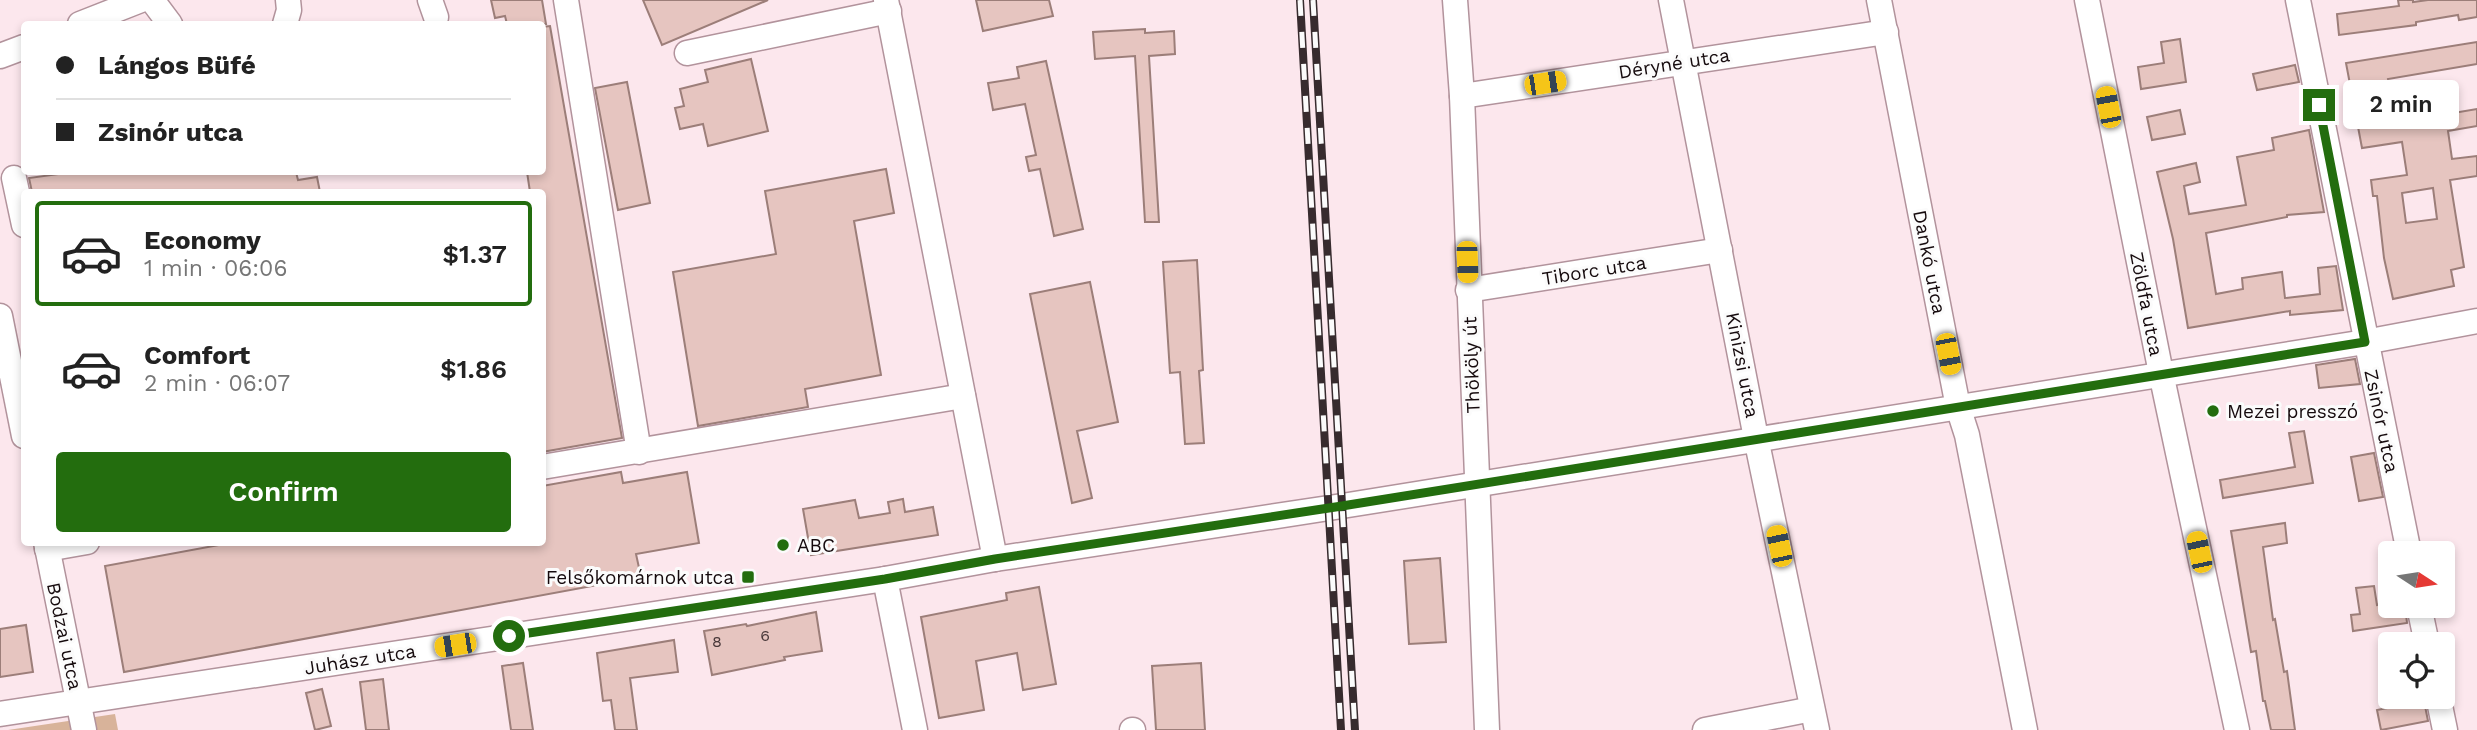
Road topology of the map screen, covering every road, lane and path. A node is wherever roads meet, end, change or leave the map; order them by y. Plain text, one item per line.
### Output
1 (141, 0) edge
2 (152, 0) edge
3 (288, 0) edge
4 (566, 0) edge
5 (1455, 0) edge
6 (1671, 0) edge
7 (1879, 0) edge
8 (2087, 0) edge
9 (2298, 0) edge
10 (888, 5) edge
11 (88, 21) edge
12 (168, 21) edge
13 (286, 21) edge
14 (1886, 32) junction
15 (21, 48) edge
16 (687, 53) dead end
17 (0, 56) edge
18 (1684, 61) junction
19 (1462, 96) junction
20 (14, 178) dead end
21 (21, 211) edge
22 (1720, 250) junction
23 (1468, 290) junction
24 (2477, 321) edge
25 (1, 326) edge
26 (2365, 342) junction
27 (2161, 373) junction
28 (963, 396) junction
29 (1958, 407) junction
30 (21, 422) edge
31 (1756, 438) junction
32 (639, 452) junction
33 (546, 466) edge
34 (1476, 485) junction
35 (2406, 541) edge
36 (47, 546) edge
37 (995, 559) junction
38 (885, 579) junction
39 (79, 702) junction
40 (2441, 709) edge
41 (0, 715) edge
42 (1814, 719) edge
43 (84, 730) edge
44 (915, 730) edge
45 (1487, 730) edge
46 (1705, 730) edge
47 (2025, 730) edge
48 (2237, 730) edge
49 (2445, 730) edge

1 - 11 street
2 - 12 street
3 - 13 street
4 - 32 street
5 - 19 street, Thököly út
6 - 18 street, Kinizsi utca
7 - 14 street, Dankó utca
8 - 27 street, Zöldfa utca
9 - 26 street, Zsinór utca
10 - 16 street
10 - 28 street
14 - 18 street, Déryné utca
14 - 29 street, Dankó utca
15 - 17 street
18 - 19 street, Déryné utca
18 - 22 street, Kinizsi utca
19 - 23 street, Thököly út
20 - 21 street
22 - 23 street, Tiborc utca
22 - 31 street, Kinizsi utca
23 - 34 street, Thököly út
24 - 26 street, Juhász utca
25 - 30 street
26 - 27 street, Juhász utca
26 - 35 street, Zsinór utca
27 - 29 street, Juhász utca
27 - 48 street, Zöldfa utca
28 - 32 street
28 - 37 street
29 - 31 street, Juhász utca
29 - 47 street, Dankó utca
31 - 34 street, Juhász utca
31 - 42 street, Kinizsi utca
32 - 33 street
34 - 37 street, Juhász utca
34 - 45 street, Thököly út
36 - 39 street, Bodzai utca
37 - 38 street, Juhász utca
38 - 39 street, Juhász utca
38 - 44 street
39 - 41 street, Juhász utca
39 - 43 street, Bodzai utca
40 - 49 street
42 - 46 street

